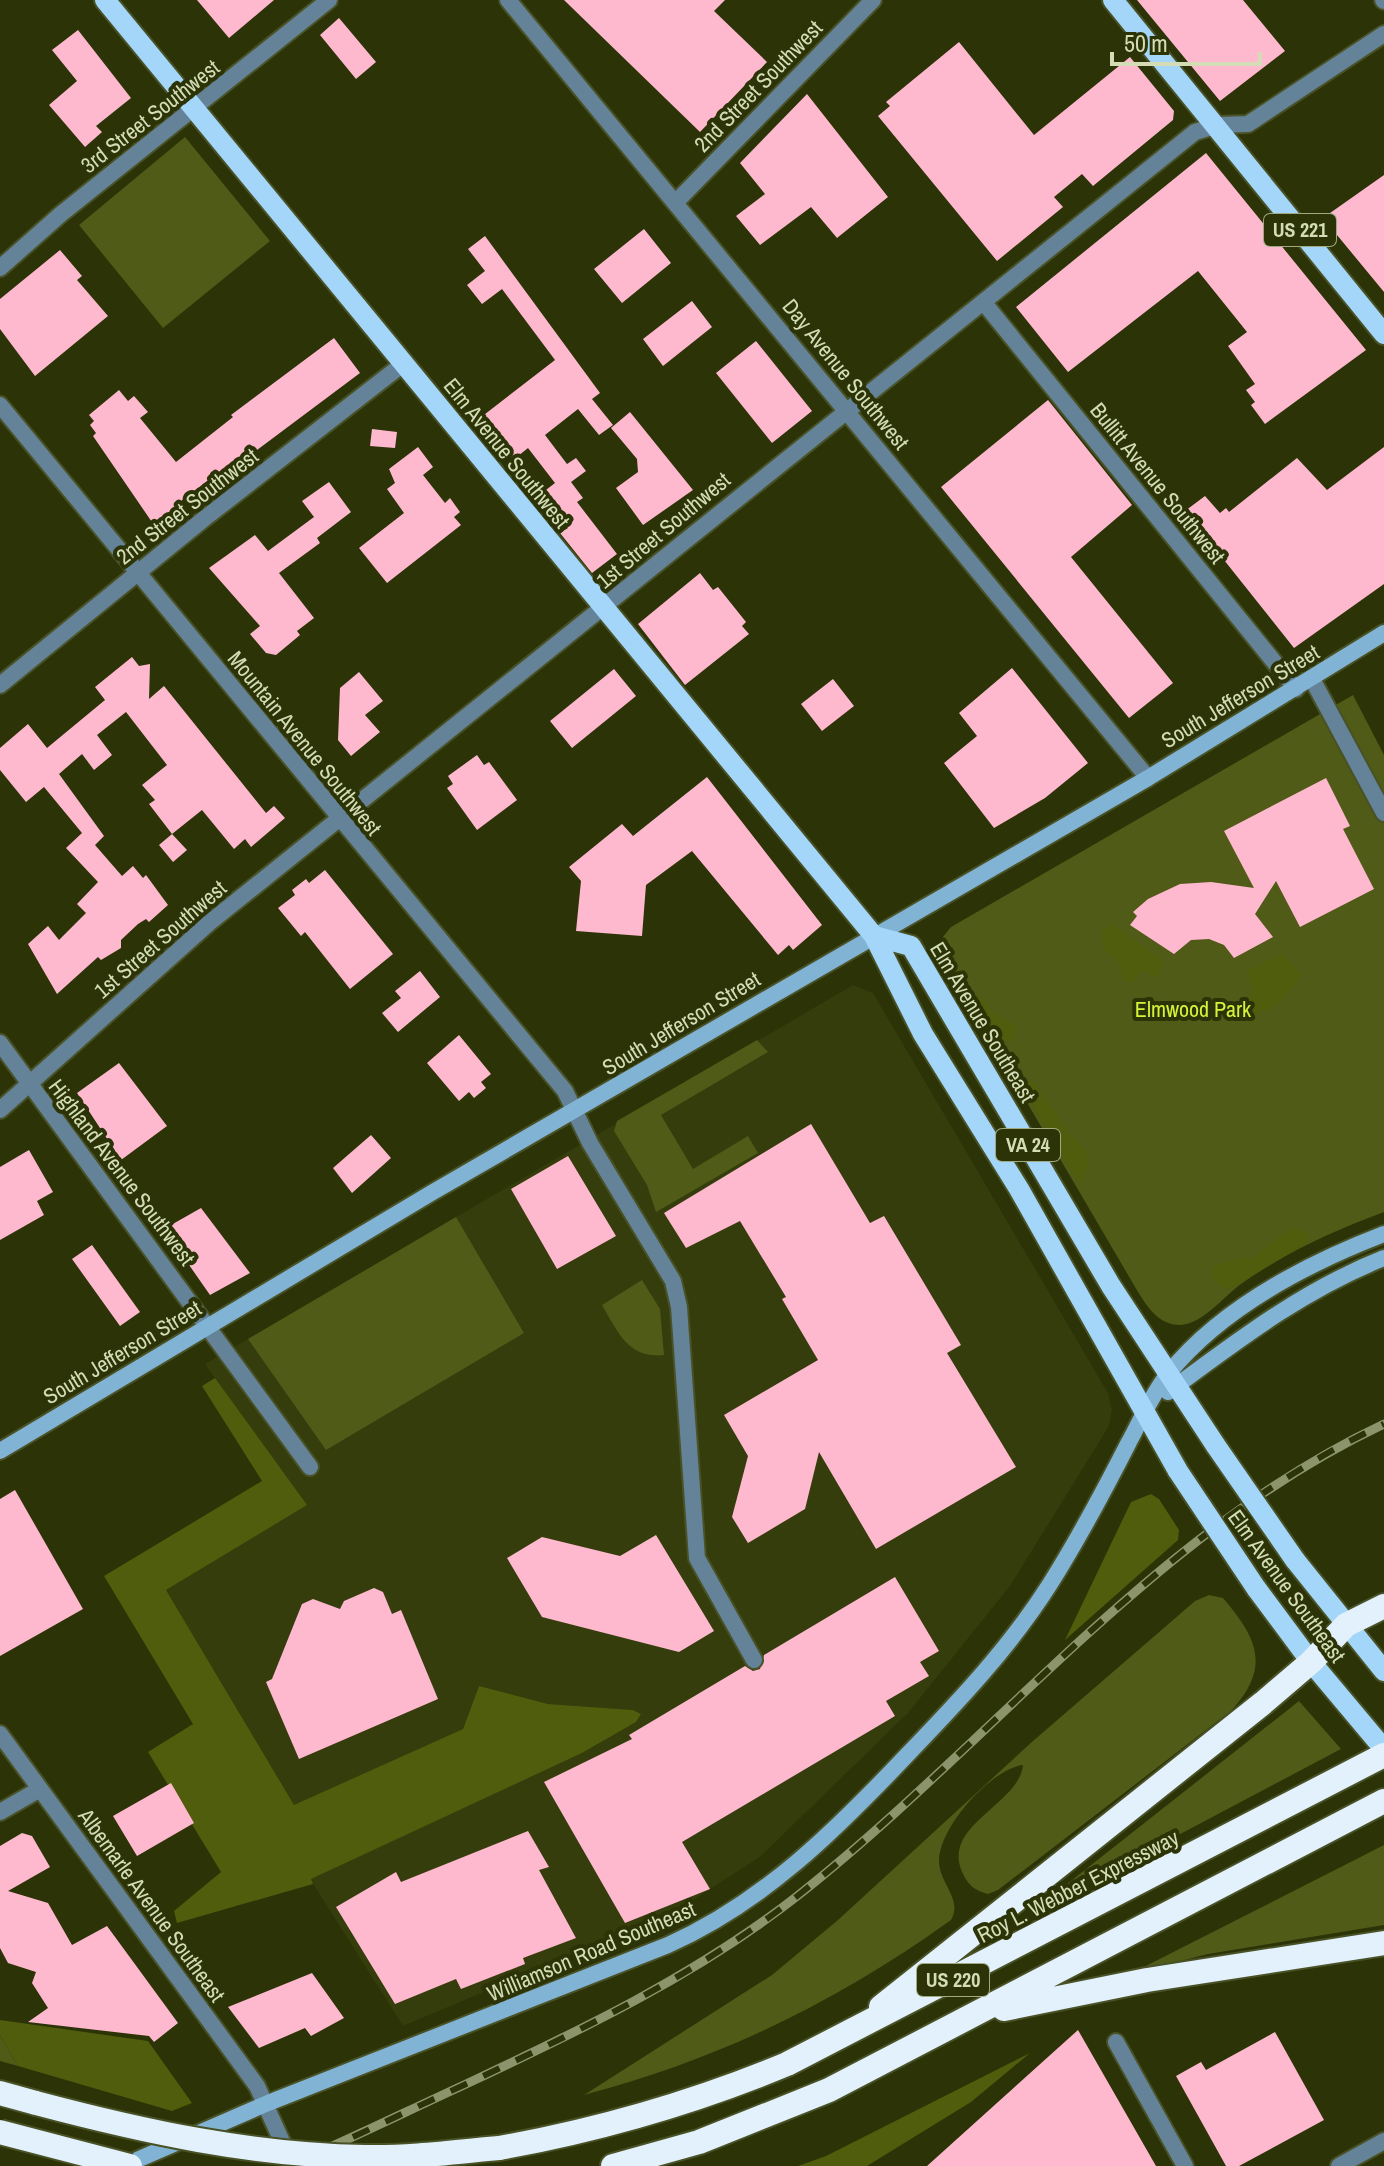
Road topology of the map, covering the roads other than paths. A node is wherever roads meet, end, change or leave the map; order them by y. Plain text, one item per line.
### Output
1 (105, 0) edge
2 (329, 0) edge
3 (508, 0) edge
4 (873, 0) edge
5 (1113, 0) edge
6 (1384, 34) edge
7 (194, 109) junction
8 (1218, 125) junction
9 (675, 203) junction
10 (0, 268) edge
11 (985, 304) junction
12 (1384, 334) edge
13 (403, 364) junction
14 (0, 405) edge
15 (849, 411) junction
16 (137, 572) junction
17 (604, 608) junction
18 (1384, 633) edge
19 (1312, 679) junction
20 (0, 685) edge
21 (1296, 689) junction
22 (1148, 778) junction
23 (1384, 813) edge
24 (339, 819) junction
25 (874, 936) junction
26 (0, 1043) edge
27 (31, 1085) junction
28 (0, 1110) edge
29 (575, 1110) junction
30 (1384, 1234) edge
31 (1384, 1258) edge
32 (210, 1326) junction
33 (1171, 1381) junction
34 (1144, 1410) junction
35 (0, 1451) edge
36 (310, 1467) dead end
37 (1384, 1606) edge
38 (1346, 1625) junction
39 (754, 1660) dead end
40 (1311, 1662) junction
41 (1384, 1671) edge
42 (0, 1734) edge
43 (1384, 1752) edge
44 (40, 1789) junction
45 (1384, 1801) edge
46 (0, 1812) edge
47 (1384, 1943) edge
48 (974, 2015) junction
49 (852, 2033) junction
50 (1116, 2042) dead end
51 (0, 2093) edge
52 (268, 2103) junction
53 (0, 2132) edge
54 (1384, 2141) edge
55 (123, 2166) edge
56 (130, 2166) edge
57 (293, 2166) edge
58 (613, 2166) edge
59 (1185, 2166) edge
60 (1339, 2166) edge

1 - 7 main road, Elm Avenue Southwest
2 - 7 street, 3rd Street Southwest
3 - 9 street, Day Avenue Southwest
4 - 9 street, 2nd Street Southwest
5 - 8 main road, US 221
6 - 8 street, 1st Street Southwest
7 - 10 street, 3rd Street Southwest
7 - 13 main road, Elm Avenue Southwest
8 - 11 street, 1st Street Southwest
8 - 12 main road, US 221
9 - 15 street, Day Avenue Southwest
11 - 15 street, 1st Street Southwest
11 - 21 street, Bullitt Avenue Southwest
13 - 16 street, 2nd Street Southwest
13 - 17 main road, Elm Avenue Southwest
14 - 16 street, Mountain Avenue Southwest
15 - 17 street, 1st Street Southwest
15 - 22 street, Day Avenue Southwest
16 - 20 street, 2nd Street Southwest
16 - 24 street, Mountain Avenue Southwest
17 - 24 street, 1st Street Southwest
17 - 25 main road, Elm Avenue Southwest
18 - 19 street, South Jefferson Street
19 - 21 street, South Jefferson Street
19 - 23 street
21 - 22 street, South Jefferson Street
22 - 25 street, South Jefferson Street
24 - 27 street, 1st Street Southwest
24 - 29 street, Mountain Avenue Southwest
25 - 29 street, South Jefferson Street
25 - 33 main road, Elm Avenue Southeast / VA 24
25 - 34 main road, Elm Avenue Southeast / VA 24
26 - 27 street, Highland Avenue Southwest
27 - 28 street, 1st Street Southwest
27 - 32 street, Highland Avenue Southwest
29 - 32 street, South Jefferson Street
29 - 39 street, Mountain Avenue Southwest
30 - 33 street, Williamson Road Southeast
31 - 33 street, Williamson Road Southeast
32 - 35 street, South Jefferson Street
32 - 36 street, Highland Avenue Southwest
33 - 34 street, Williamson Road Southeast
33 - 38 main road, Elm Avenue Southeast / VA 24, bridge
34 - 40 main road, Elm Avenue Southeast / VA 24, bridge
34 - 52 street, Williamson Road Southeast
37 - 38 highway
38 - 40 highway
38 - 41 main road, Elm Avenue Southeast / VA 24
40 - 43 main road, Elm Avenue Southeast / VA 24
40 - 49 highway
42 - 44 street, Albemarle Avenue Southeast
43 - 49 highway, Roy L. Webber Expressway / US 220
44 - 46 street
44 - 52 street, Albemarle Avenue Southeast
45 - 48 highway, US 220
47 - 48 highway
48 - 58 highway, US 220
49 - 51 highway, Roy L. Webber Expressway / US 220, bridge
50 - 59 street
52 - 55 street, Williamson Road Southeast
52 - 57 street, Albemarle Avenue Southeast
53 - 56 highway, bridge
54 - 60 street

